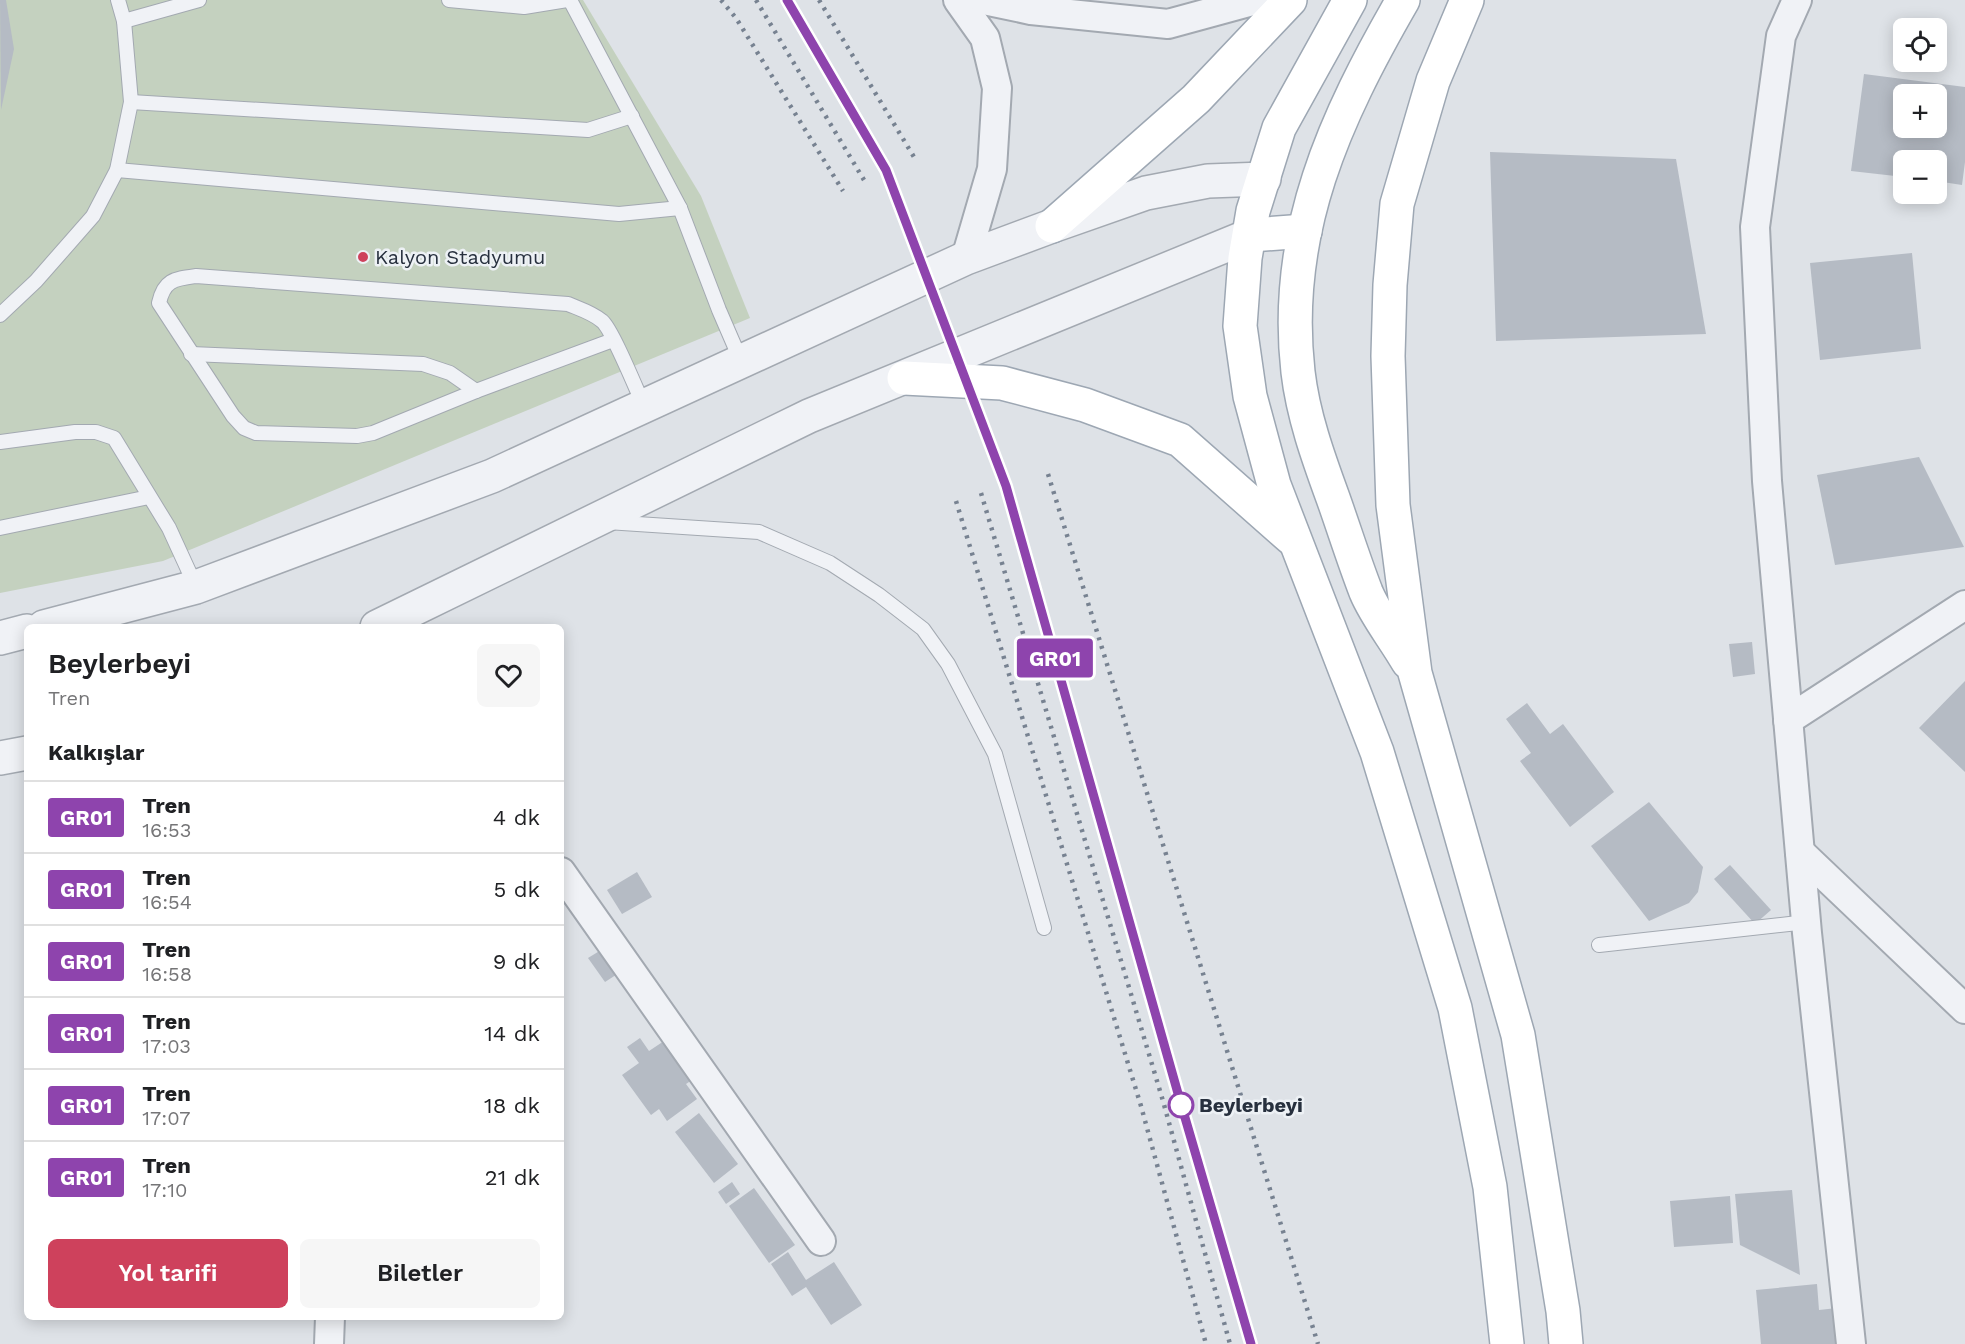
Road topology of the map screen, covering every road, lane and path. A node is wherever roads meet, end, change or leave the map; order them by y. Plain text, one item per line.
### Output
1 (118, 0) edge
2 (199, 0) edge
3 (449, 0) edge
4 (568, 0) edge
5 (958, 0) edge
6 (984, 0) edge
7 (1256, 0) edge
8 (1290, 0) edge
9 (1350, 0) edge
10 (1403, 0) edge
11 (1467, 0) edge
12 (1797, 0) edge
13 (521, 3) edge
14 (124, 21) junction
15 (131, 102) junction
16 (632, 116) junction
17 (117, 170) junction
18 (1264, 179) junction
19 (1314, 193) junction
20 (680, 208) junction
21 (1052, 226) junction
22 (1305, 231) junction
23 (1251, 235) junction
24 (966, 258) junction
25 (0, 315) edge
26 (613, 340) junction
27 (191, 354) junction
28 (741, 361) junction
29 (904, 378) junction
30 (476, 391) junction
31 (644, 406) junction
32 (0, 442) edge
33 (148, 497) junction
34 (593, 522) junction
35 (0, 528) edge
36 (1296, 542) junction
37 (196, 587) junction
38 (1965, 605) edge
39 (55, 624) edge
40 (383, 624) edge
41 (24, 632) edge
42 (0, 638) edge
43 (1415, 674) junction
44 (1788, 720) junction
45 (24, 754) edge
46 (0, 758) edge
47 (1800, 852) junction
48 (564, 876) edge
49 (1807, 922) junction
50 (1044, 928) dead end
51 (1599, 945) dead end
52 (1965, 1009) edge
53 (821, 1241) dead end
54 (330, 1320) edge
55 (329, 1344) edge
56 (1506, 1344) edge
57 (1566, 1344) edge
58 (1851, 1344) edge

1 - 14 lane
2 - 14 lane
3 - 13 lane
4 - 13 lane
4 - 16 lane
5 - 24 street
6 - 7 street
8 - 21 main road
9 - 18 main road
10 - 19 main road
11 - 43 main road
12 - 44 street
14 - 15 lane
15 - 16 lane
15 - 17 lane
16 - 20 lane
17 - 20 lane
17 - 25 lane
18 - 19 main road
18 - 21 street
18 - 23 main road
19 - 22 main road
20 - 28 lane
21 - 24 street
22 - 23 main road
22 - 43 main road
23 - 29 street
23 - 36 main road
24 - 28 street
26 - 27 lane
26 - 30 lane
26 - 31 lane
27 - 30 lane
27 - 30 lane
28 - 31 street
29 - 34 street
29 - 36 main road
31 - 37 street
32 - 33 lane
33 - 35 lane
33 - 37 lane
34 - 40 street
34 - 50 lane
36 - 56 main road
37 - 39 street
38 - 44 street
41 - 42 street
43 - 57 main road
44 - 47 street
45 - 46 street
47 - 49 street
47 - 52 street
48 - 53 street
49 - 51 lane
49 - 58 street
54 - 55 street

